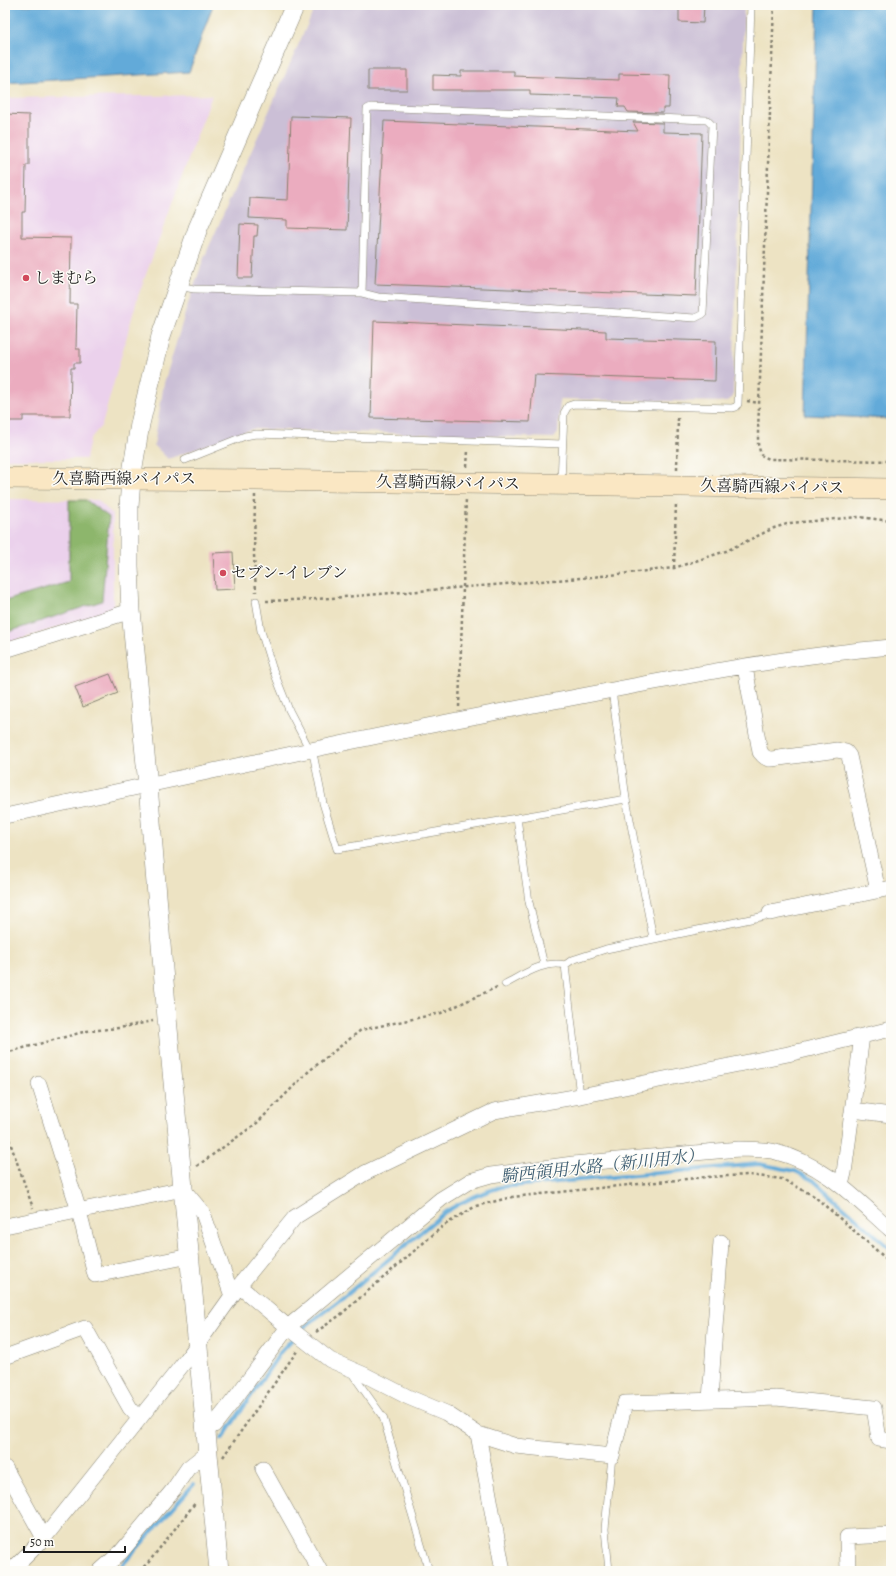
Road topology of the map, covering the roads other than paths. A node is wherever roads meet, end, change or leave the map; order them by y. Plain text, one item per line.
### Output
1 (295, 5) edge
2 (751, 5) edge
3 (178, 286) junction
4 (362, 294) junction
5 (562, 444) junction
6 (185, 460) dead end
7 (5, 478) edge
8 (131, 479) junction
9 (561, 484) junction
10 (891, 489) edge
11 (256, 601) road end
12 (131, 611) junction
13 (891, 647) edge
14 (5, 650) edge
15 (745, 667) junction
16 (612, 690) junction
17 (310, 751) junction
18 (148, 785) junction
19 (626, 799) junction
20 (5, 816) edge
21 (517, 818) junction
22 (885, 889) edge
23 (770, 913) joint
24 (653, 938) junction
25 (544, 965) junction
26 (565, 965) junction
27 (505, 984) road end
28 (891, 1029) edge
29 (862, 1036) junction
30 (39, 1084) dead end
31 (580, 1096) junction
32 (852, 1110) junction
33 (891, 1115) edge
34 (183, 1183) junction
35 (841, 1185) junction
36 (79, 1211) junction
37 (5, 1226) edge
38 (891, 1230) edge
39 (721, 1242) dead end
40 (190, 1256) junction
41 (235, 1291) junction
42 (288, 1327) junction
43 (198, 1344) junction
44 (5, 1357) edge
45 (349, 1369) junction
46 (710, 1400) junction
47 (139, 1418) junction
48 (204, 1430) junction
49 (478, 1434) junction
50 (891, 1441) edge
51 (612, 1456) junction
52 (213, 1457) junction
53 (5, 1468) edge
54 (262, 1469) dead end
55 (891, 1535) edge
56 (44, 1538) junction
57 (316, 1570) edge
58 (11, 1571) edge
59 (100, 1571) edge
60 (218, 1571) edge
61 (429, 1571) edge
62 (503, 1571) edge
63 (609, 1571) edge
64 (848, 1571) edge

1 - 3 street
2 - 5 lane
3 - 4 lane
3 - 8 street
4 - 4 lane
5 - 6 lane
5 - 9 lane
7 - 8 main road, 久喜騎西線バイパス
8 - 9 main road, 久喜騎西線バイパス
8 - 12 street
9 - 10 main road, 久喜騎西線バイパス
11 - 17 lane
12 - 14 street
12 - 18 street
13 - 15 street
15 - 16 street
15 - 22 street
16 - 17 street
16 - 19 lane
17 - 18 street
17 - 21 lane
18 - 20 street
18 - 34 street
19 - 21 lane
19 - 24 lane
21 - 25 lane
22 - 23 street
23 - 24 lane
24 - 26 lane
25 - 26 lane
25 - 27 lane
26 - 31 lane
28 - 29 street
29 - 31 street
29 - 32 street
30 - 36 street
31 - 41 street
32 - 33 street
32 - 35 street
34 - 36 street
34 - 40 street
34 - 41 street
35 - 38 street
35 - 42 street
36 - 37 street
36 - 40 street
39 - 46 street
40 - 43 street
41 - 42 street
41 - 43 street
42 - 45 street
42 - 48 street
43 - 47 street
43 - 48 street
44 - 47 street
45 - 49 street
45 - 61 lane
46 - 50 street
46 - 51 street
47 - 56 street
48 - 52 street
49 - 51 street
49 - 62 street
51 - 63 lane
52 - 59 street
52 - 60 street
53 - 56 street
54 - 57 street
55 - 64 street
56 - 58 street

